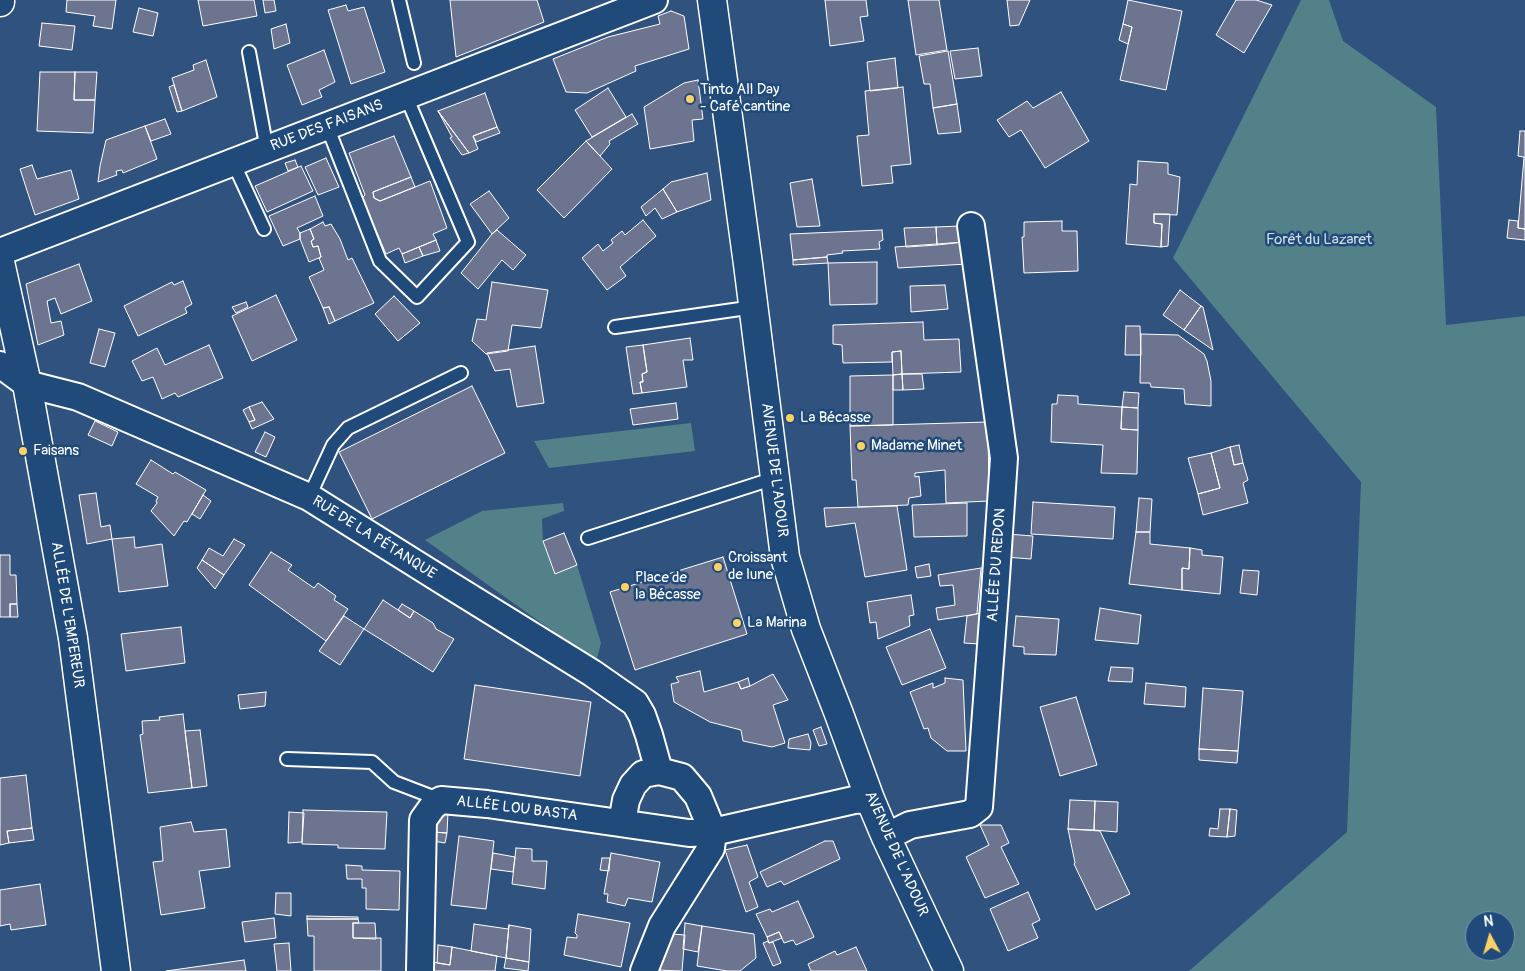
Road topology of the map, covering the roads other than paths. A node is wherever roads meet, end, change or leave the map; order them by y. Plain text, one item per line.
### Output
1 (399, 0) edge
2 (654, 0) edge
3 (712, 0) edge
4 (249, 52) dead end
5 (414, 63) dead end
6 (406, 96) junction
7 (327, 126) junction
8 (267, 150) junction
9 (233, 162) junction
10 (971, 226) dead end
11 (264, 229) dead end
12 (0, 252) edge
13 (0, 262) edge
14 (754, 307) junction
15 (615, 327) dead end
16 (0, 366) edge
17 (461, 373) dead end
18 (27, 384) junction
19 (775, 478) junction
20 (309, 497) junction
21 (588, 538) dead end
22 (287, 759) dead end
23 (659, 771) junction
24 (870, 799) junction
25 (441, 800) junction
26 (622, 823) junction
27 (713, 832) junction
28 (886, 837) junction
29 (116, 971) edge
30 (420, 971) edge
31 (644, 971) edge
32 (949, 971) edge

1 - 5 lane
2 - 6 street, RUE DES FAISANS
3 - 14 main road, AVENUE DE L'ADOUR
4 - 8 lane
6 - 7 street, RUE DES FAISANS
6 - 7 lane
7 - 8 street, RUE DES FAISANS
8 - 9 street, RUE DES FAISANS
9 - 11 lane
9 - 12 street, RUE DES FAISANS
10 - 28 street, ALLÉE DU REDON
13 - 18 main road, ALLÉE DE L'EMPEREUR
14 - 15 lane
14 - 19 main road, AVENUE DE L'ADOUR
16 - 18 street
17 - 20 lane
18 - 20 street, RUE DE LA PÉTANQUE
18 - 29 main road, ALLÉE DE L'EMPEREUR
19 - 21 lane
19 - 24 main road, AVENUE DE L'ADOUR
20 - 23 street, RUE DE LA PÉTANQUE
22 - 25 lane
23 - 26 street
23 - 27 street
24 - 27 street, ALLÉE LOU BASTA
24 - 28 main road, AVENUE DE L'ADOUR
25 - 26 street, ALLÉE LOU BASTA
25 - 30 street, ALLÉE LOU BASTA
26 - 27 street, ALLÉE LOU BASTA
27 - 31 street
28 - 32 main road, AVENUE DE L'ADOUR

